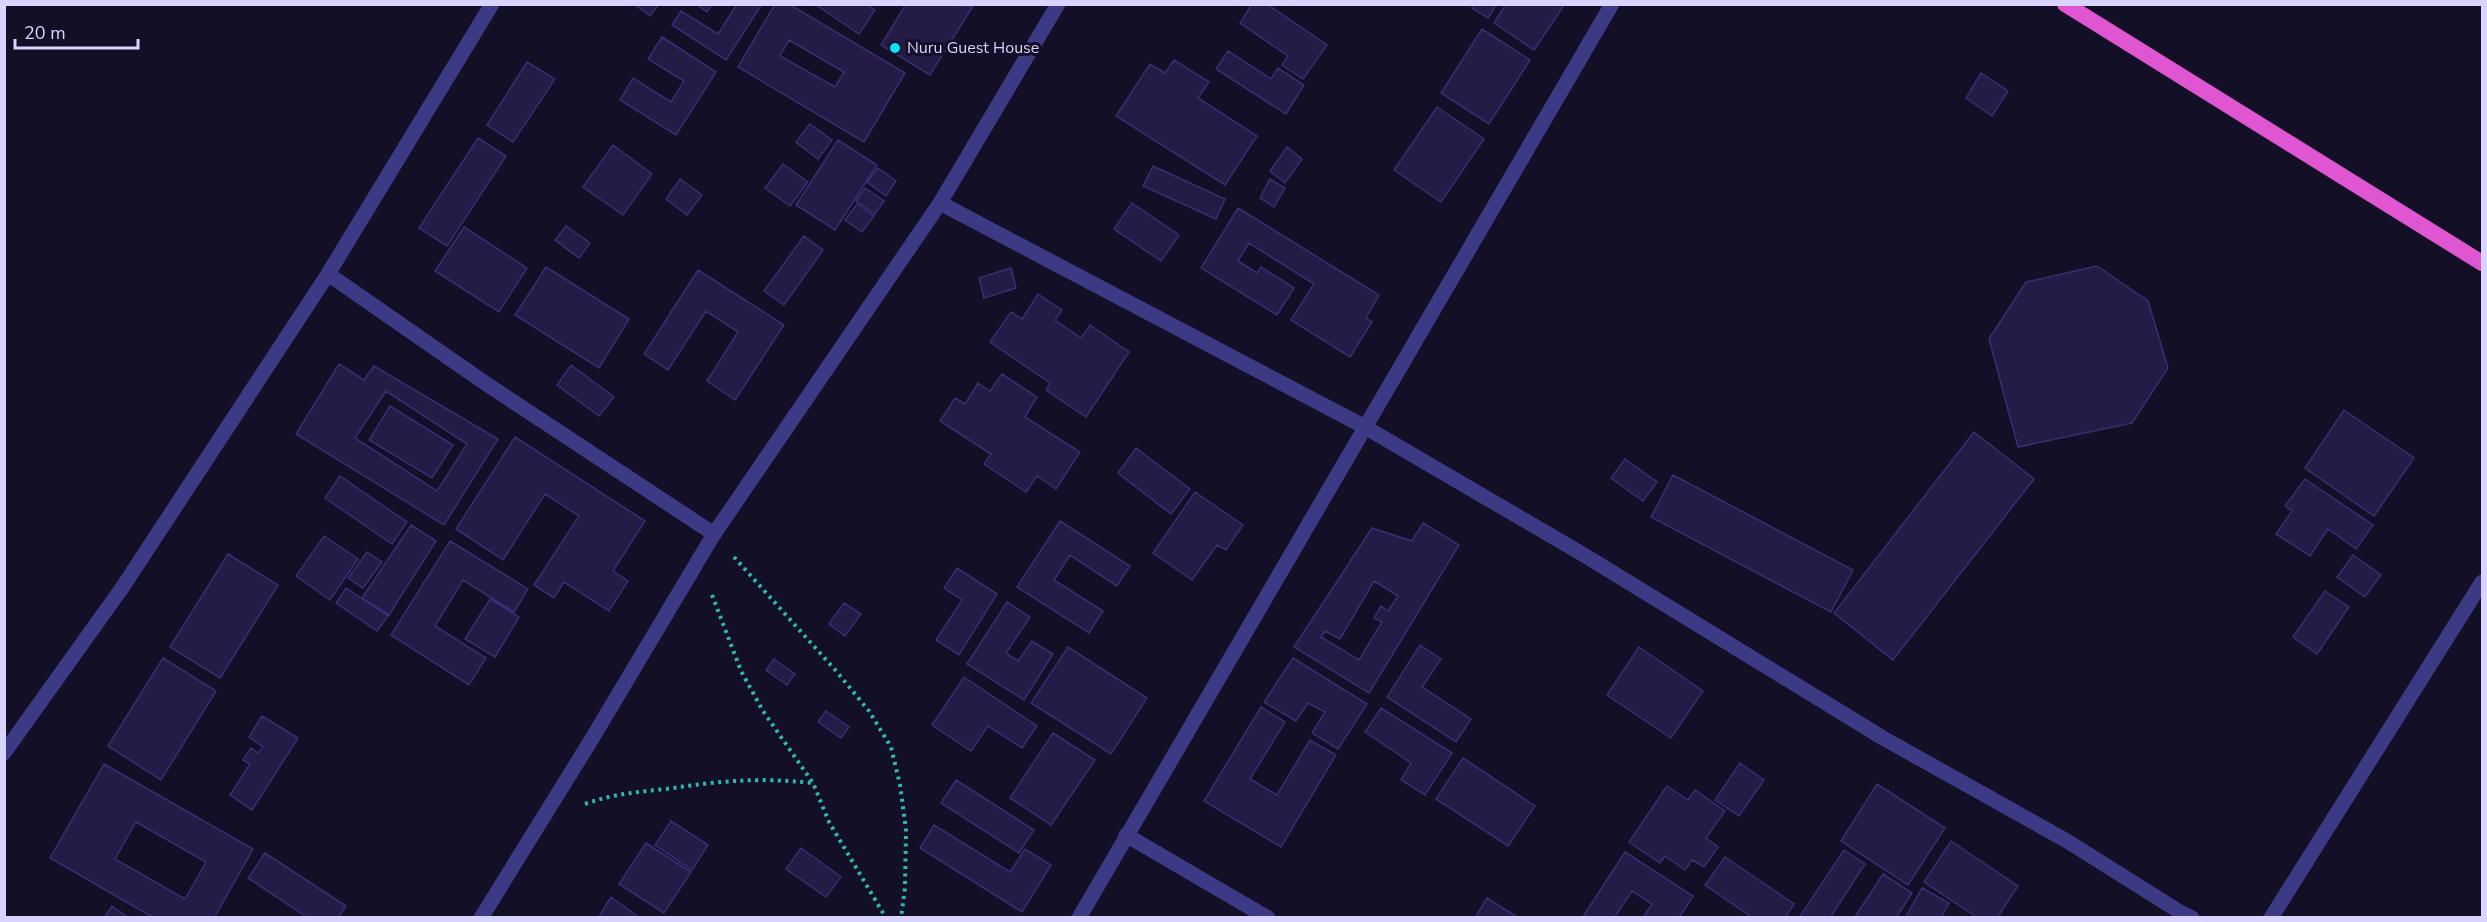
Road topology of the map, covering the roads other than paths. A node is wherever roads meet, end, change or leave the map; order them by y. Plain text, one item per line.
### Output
1 (492, 4) edge
2 (1059, 4) edge
3 (1612, 4) edge
4 (2065, 4) edge
5 (940, 203) junction
6 (2482, 263) edge
7 (328, 274) junction
8 (1365, 427) junction
9 (714, 534) junction
10 (2482, 582) edge
11 (4, 753) edge
12 (1126, 835) junction
13 (481, 918) edge
14 (1079, 918) edge
15 (1268, 918) edge
16 (2192, 918) edge
17 (2271, 918) edge

1 - 7 street
2 - 5 street
3 - 8 street
4 - 6 highway
5 - 8 street
5 - 9 street
7 - 9 street
7 - 11 street
8 - 12 street
8 - 16 street
9 - 13 street
10 - 17 street
12 - 14 street
12 - 15 street

